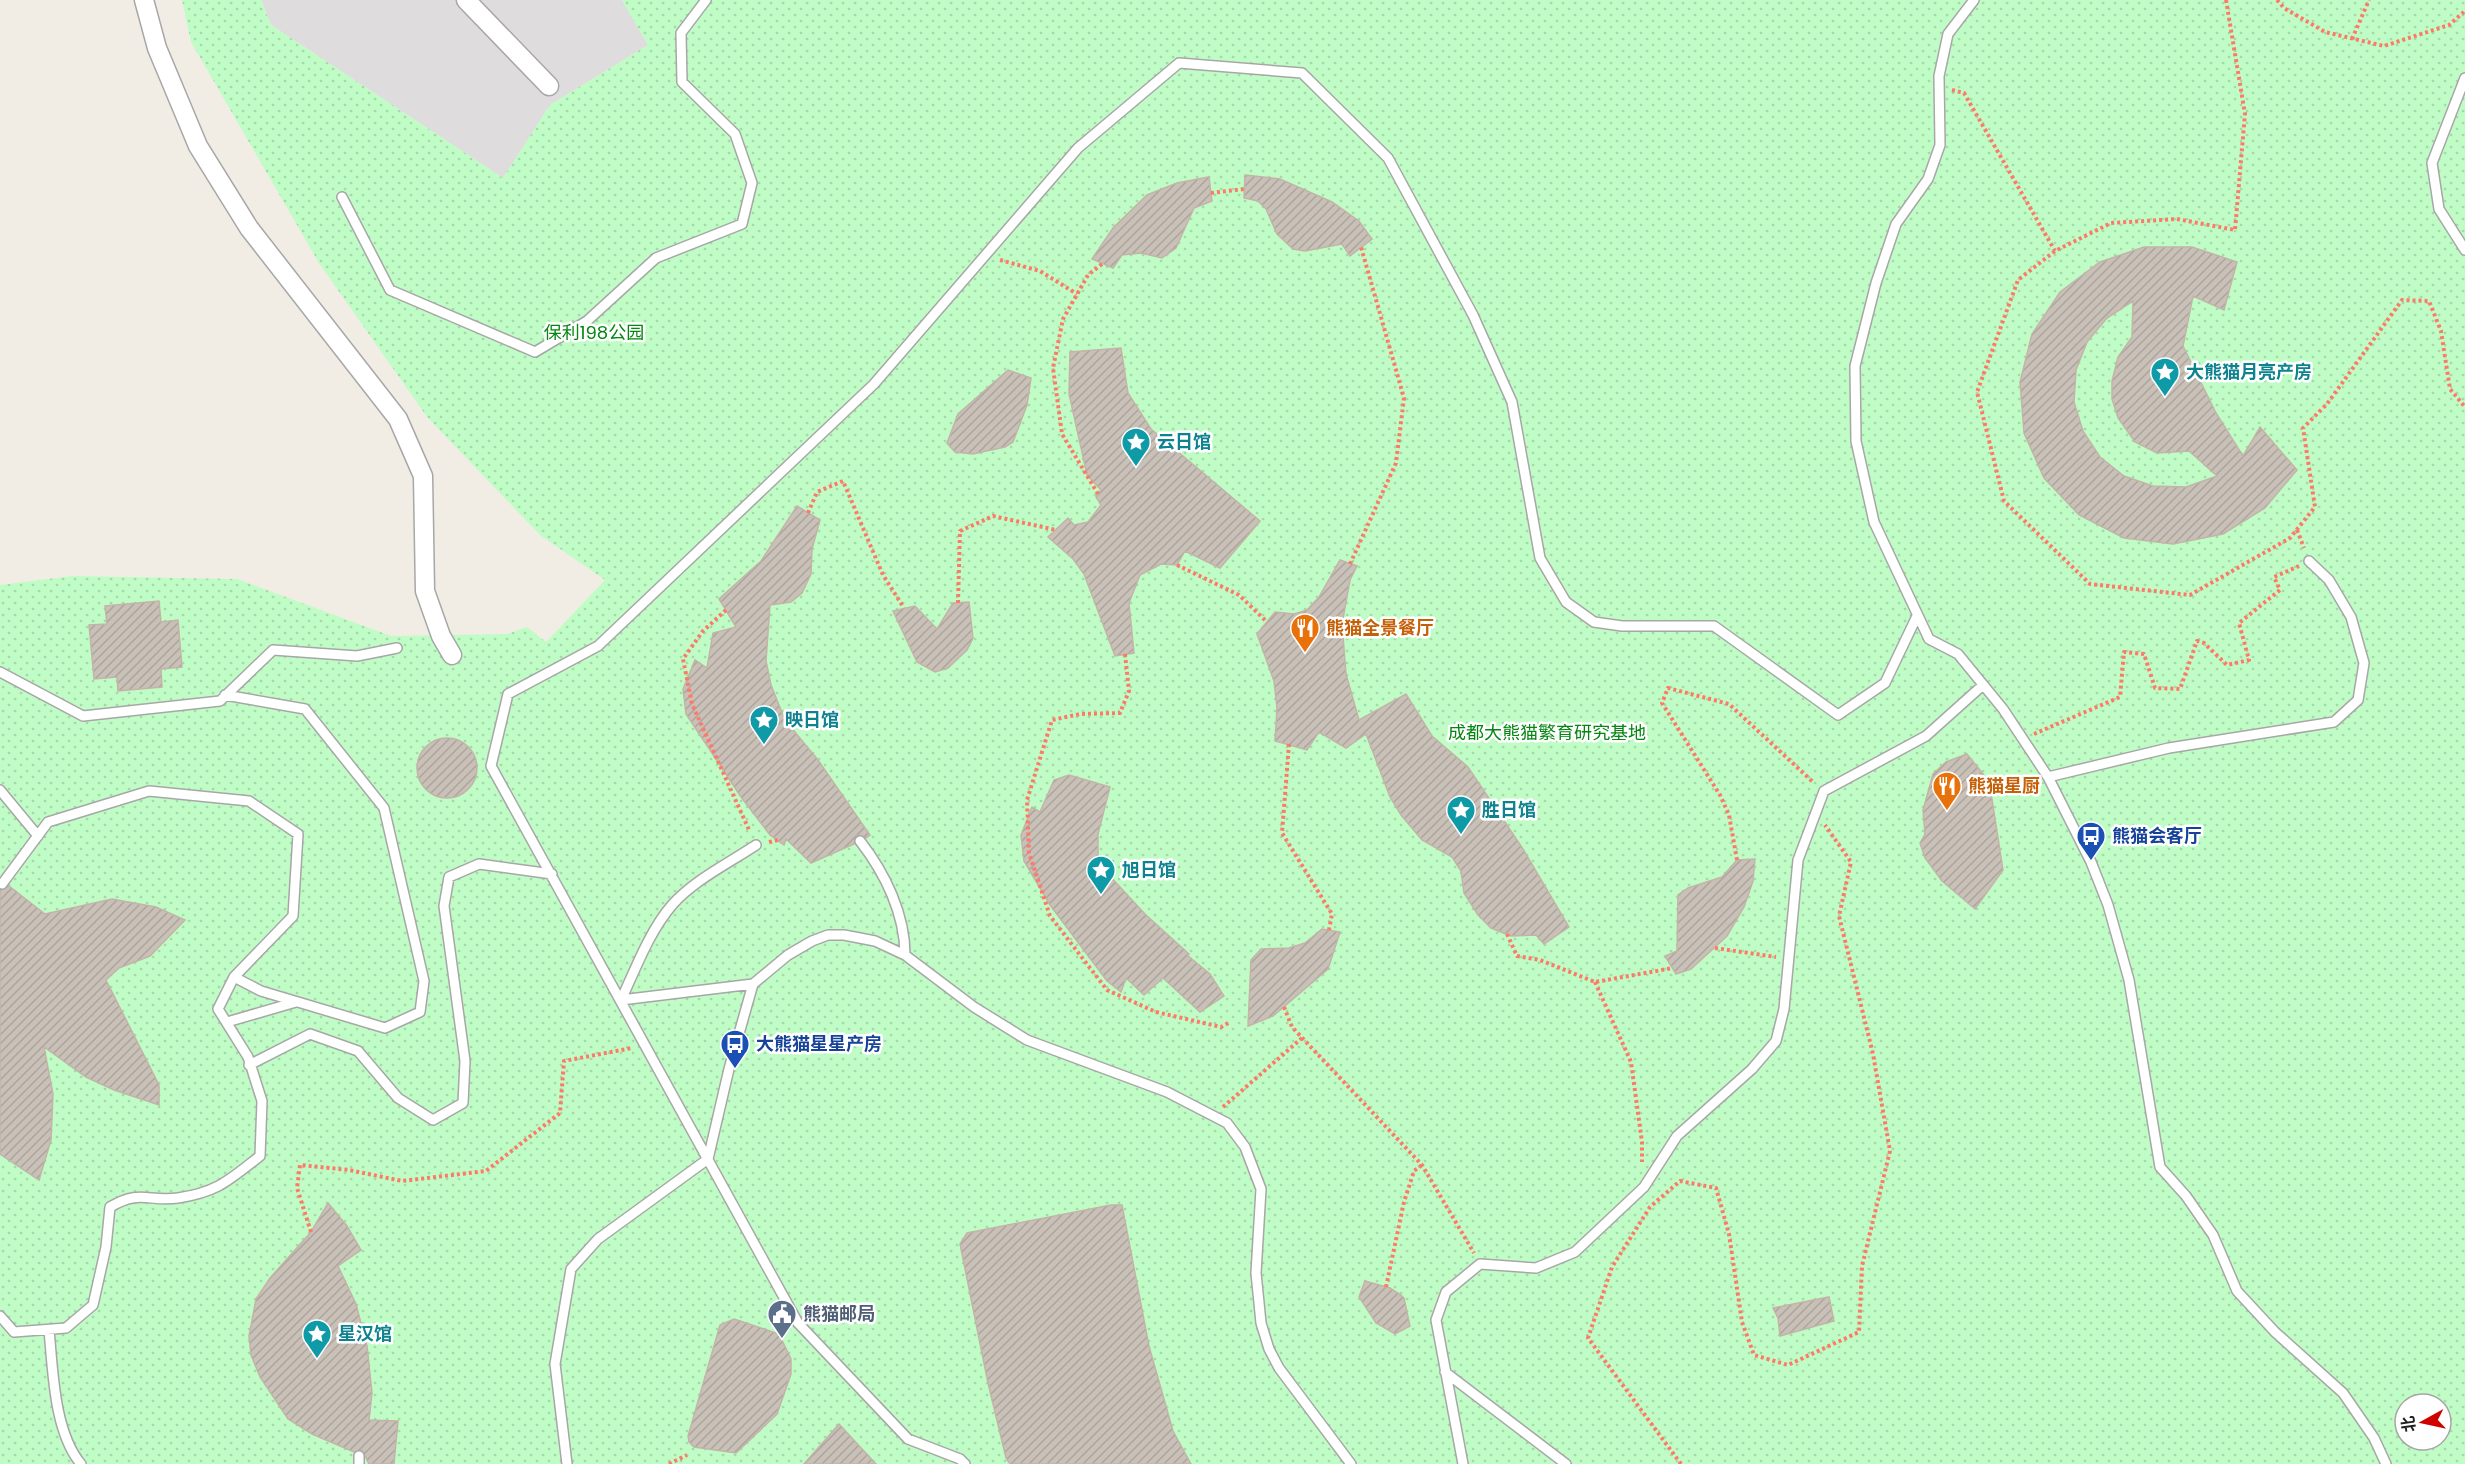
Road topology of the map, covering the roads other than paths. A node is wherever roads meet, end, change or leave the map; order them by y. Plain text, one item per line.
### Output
1 (144, 0) edge
2 (466, 0) edge
3 (706, 0) edge
4 (1974, 0) edge
5 (2465, 78) edge
6 (549, 86) dead end
7 (342, 197) dead end
8 (2465, 250) edge
9 (2309, 561) road end
10 (1917, 616) junction
11 (397, 648) dead end
12 (452, 655) dead end
13 (0, 672) edge
14 (1983, 685) junction
15 (225, 695) junction
16 (2048, 777) junction
17 (0, 790) edge
18 (38, 836) junction
19 (860, 841) dead end
20 (756, 845) road end
21 (4, 874) edge
22 (552, 874) junction
23 (2, 884) dead end
24 (905, 955) junction
25 (234, 977) junction
26 (753, 984) junction
27 (621, 1000) junction
28 (297, 1002) junction
29 (227, 1022) junction
30 (249, 1065) junction
31 (708, 1159) junction
32 (0, 1316) edge
33 (49, 1330) junction
34 (1445, 1372) junction
35 (81, 1464) edge
36 (567, 1464) edge
37 (965, 1464) edge
38 (1351, 1464) edge
39 (1463, 1464) edge
40 (1566, 1464) edge
41 (2386, 1464) edge

1 - 12 street
2 - 6 street
3 - 7 lane
4 - 10 lane
5 - 8 lane
9 - 16 lane
10 - 14 lane
10 - 22 lane
11 - 15 lane
13 - 15 lane
14 - 16 lane
14 - 34 lane
15 - 28 lane
16 - 41 lane
17 - 18 lane
18 - 21 lane
18 - 25 lane
19 - 24 lane
20 - 27 lane
21 - 23 lane
22 - 27 lane
22 - 30 lane
24 - 26 lane
24 - 38 lane
25 - 28 lane
25 - 29 lane
26 - 27 lane
26 - 31 lane
27 - 31 lane
28 - 29 lane
29 - 30 lane
30 - 33 lane
31 - 36 lane
31 - 37 lane
32 - 33 lane
33 - 35 lane
34 - 39 lane
34 - 40 lane

